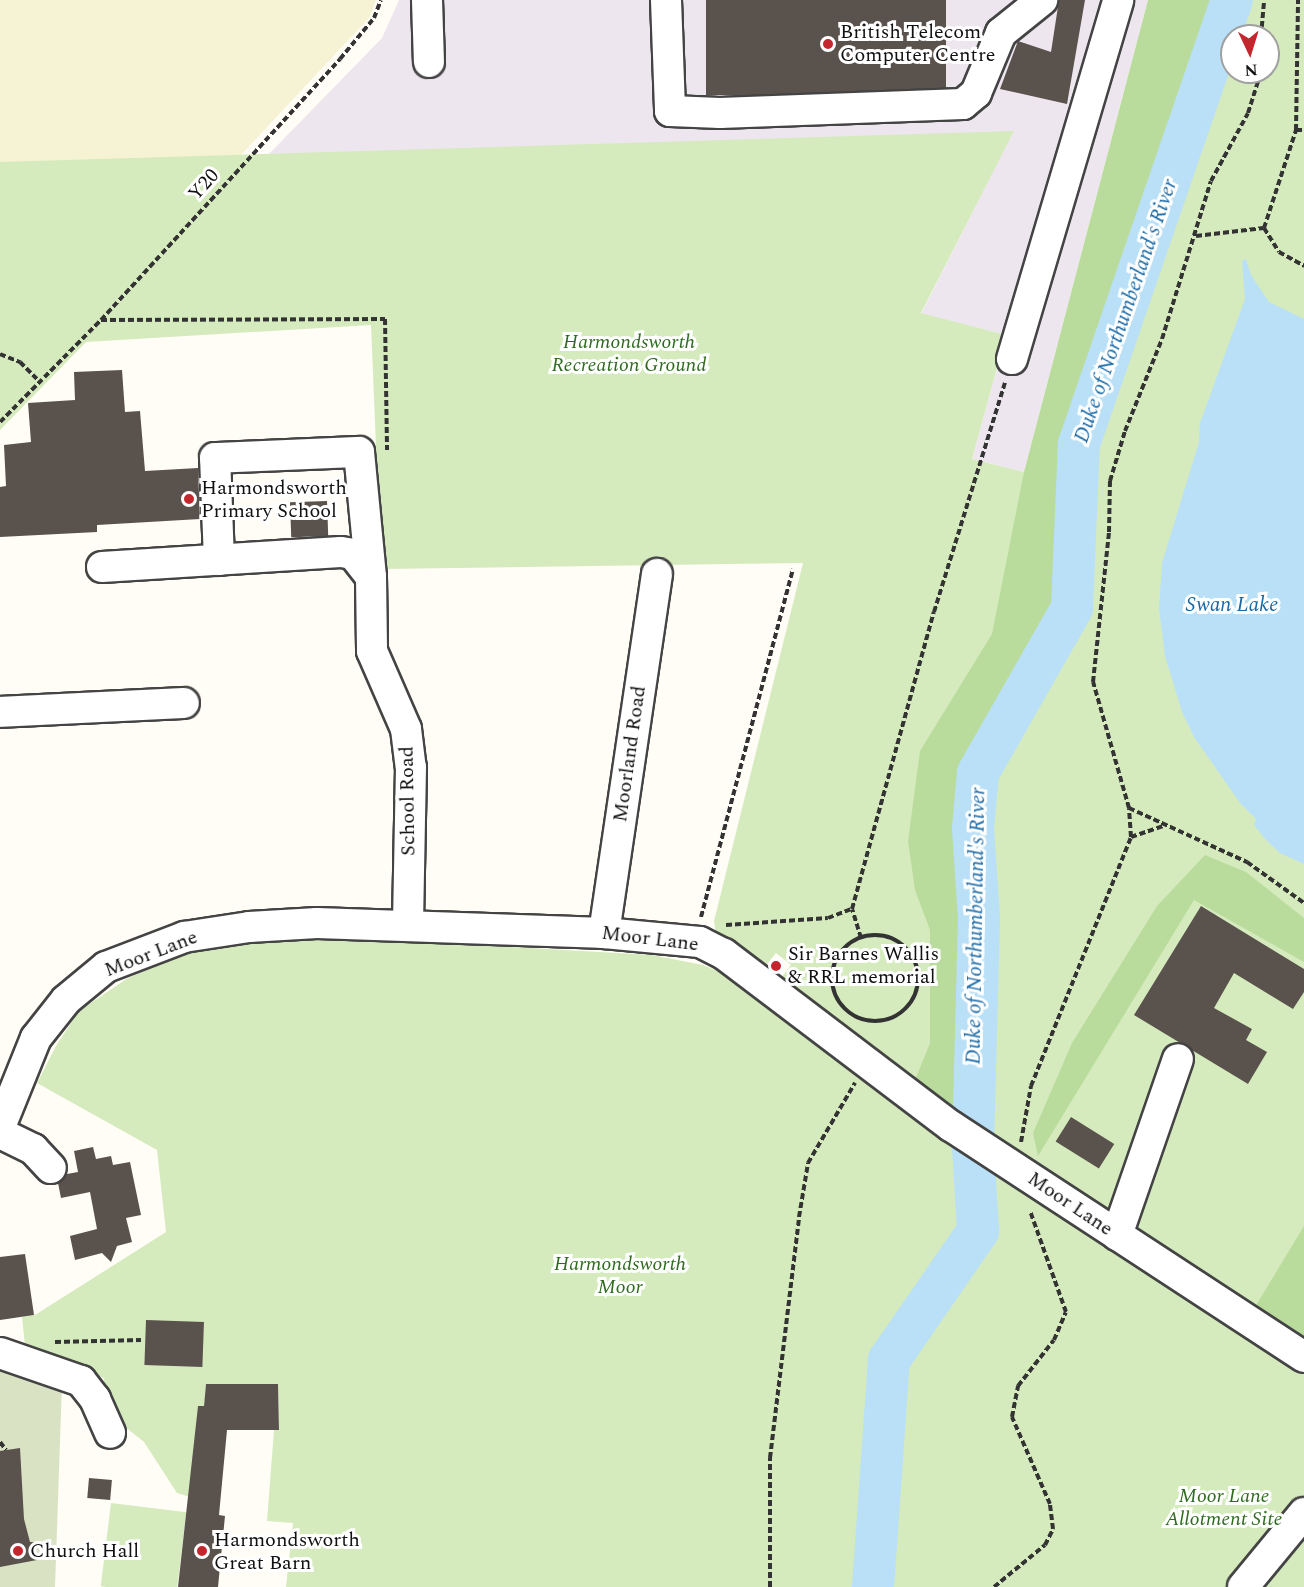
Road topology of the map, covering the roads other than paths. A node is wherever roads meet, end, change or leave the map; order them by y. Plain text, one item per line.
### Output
1 (427, 0) edge
2 (666, 0) edge
3 (1042, 0) edge
4 (1118, 0) edge
5 (429, 62) dead end
6 (1012, 359) road end
7 (219, 560) junction
8 (102, 567) dead end
9 (657, 574) dead end
10 (371, 577) junction
11 (184, 704) dead end
12 (0, 712) edge
13 (408, 924) junction
14 (604, 933) junction
15 (1178, 1059) dead end
16 (0, 1127) edge
17 (0, 1133) edge
18 (51, 1168) dead end
19 (1117, 1235) junction
20 (0, 1353) edge
21 (1304, 1357) edge
22 (110, 1432) dead end
23 (1304, 1514) edge
24 (1243, 1587) edge

1 - 5 street
2 - 3 street
4 - 6 street
7 - 8 street
7 - 10 street
7 - 10 street, School Road
9 - 14 street, Moorland Road
10 - 13 street, School Road
11 - 12 street
13 - 14 street, Moor Lane
13 - 16 street, Moor Lane
14 - 19 street, Moor Lane
15 - 19 street
17 - 18 street
19 - 21 street, Moor Lane
20 - 22 street
23 - 24 street

